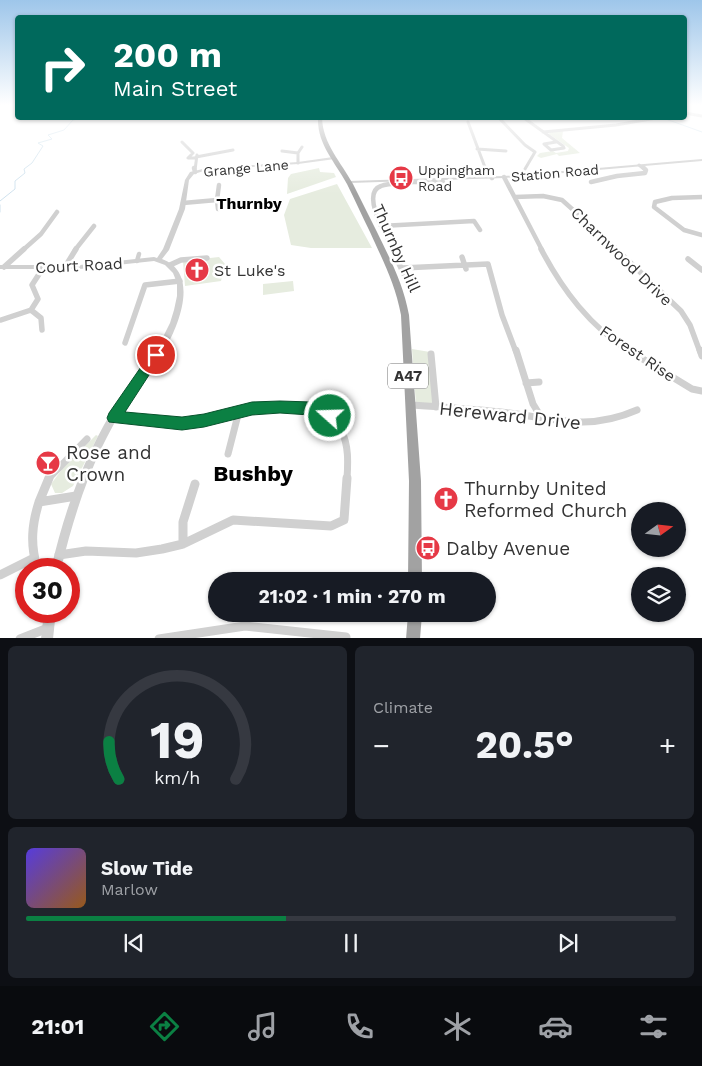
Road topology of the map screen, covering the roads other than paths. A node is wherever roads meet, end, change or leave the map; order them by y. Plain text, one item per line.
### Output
1 (322, 135) edge
2 (473, 135) edge
3 (515, 135) edge
4 (547, 135) edge
5 (182, 142) dead end
6 (556, 142) junction
7 (302, 147) dead end
8 (478, 149) junction
9 (233, 150) dead end
10 (552, 150) junction
11 (282, 151) dead end
12 (506, 151) dead end
13 (539, 151) junction
14 (192, 152) junction
15 (298, 153) junction
16 (197, 156) junction
17 (334, 158) junction
18 (533, 158) junction
19 (186, 159) dead end
20 (539, 159) dead end
21 (702, 160) edge
22 (298, 163) junction
23 (640, 164) junction
24 (526, 168) dead end
25 (195, 172) junction
26 (504, 177) junction
27 (492, 178) junction
28 (378, 180) junction
29 (409, 182) junction
30 (443, 182) dead end
31 (591, 182) dead end
32 (219, 185) dead end
33 (351, 187) junction
34 (515, 197) junction
35 (702, 197) edge
36 (217, 200) junction
37 (183, 203) junction
38 (218, 208) dead end
39 (57, 212) dead end
40 (472, 214) dead end
41 (474, 221) junction
42 (94, 226) dead end
43 (381, 226) junction
44 (480, 230) dead end
45 (702, 235) edge
46 (139, 254) dead end
47 (462, 257) dead end
48 (207, 258) dead end
49 (688, 259) dead end
50 (158, 260) junction
51 (137, 261) junction
52 (170, 265) junction
53 (465, 266) junction
54 (2, 267) edge
55 (65, 267) junction
56 (43, 268) junction
57 (402, 268) junction
58 (702, 270) edge
59 (400, 276) junction
60 (180, 280) junction
61 (412, 291) dead end
62 (31, 310) junction
63 (1, 320) edge
64 (42, 330) dead end
65 (125, 343) dead end
66 (431, 354) dead end
67 (702, 356) edge
68 (526, 382) junction
69 (540, 382) dead end
70 (702, 391) edge
71 (412, 405) junction
72 (436, 407) junction
73 (637, 410) dead end
74 (239, 411) junction
75 (114, 418) junction
76 (541, 418) junction
77 (87, 439) dead end
78 (228, 454) dead end
79 (195, 484) dead end
80 (76, 496) junction
81 (39, 502) junction
82 (183, 544) junction
83 (59, 555) junction
84 (34, 558) edge
85 (58, 558) edge
86 (15, 568) edge
87 (415, 572) edge
88 (0, 575) edge
89 (414, 622) edge
90 (48, 633) edge
91 (346, 637) dead end
92 (20, 638) edge
93 (159, 638) edge
94 (413, 638) edge

1 - 17 highway, Thurnby Hill / A47
2 - 8 street
3 - 13 street
4 - 6 street
5 - 14 street
6 - 10 street
6 - 10 street
7 - 15 street
8 - 12 street
8 - 27 street
9 - 16 street
10 - 13 street
11 - 15 street
13 - 18 street
14 - 16 street
14 - 19 street
15 - 22 street
16 - 25 street
17 - 22 street, Grange Lane
17 - 33 highway, Thurnby Hill / A47
18 - 20 street
18 - 24 street
21 - 23 street, Station Road
22 - 25 street, Grange Lane
23 - 26 street, Station Road
23 - 31 street
25 - 37 street, Grange Lane
26 - 27 street, Station Road
26 - 34 street, Forest Rise
27 - 29 street, Station Road
28 - 29 street, Station Road
28 - 33 street, Station Road
28 - 33 street, Station Road
29 - 30 street, Station Road
29 - 43 street, Station Road
32 - 36 street
33 - 59 highway, Thurnby Hill / A47
34 - 67 street, Charnwood Drive
34 - 70 street, Forest Rise
35 - 45 street
36 - 37 street
36 - 38 street
37 - 50 street, Grange Lane
39 - 54 street
40 - 41 street
41 - 43 street
41 - 44 street
42 - 55 street
43 - 57 street
46 - 51 street
47 - 53 street
48 - 52 street
49 - 58 street
50 - 51 street, Court Road
50 - 52 street
51 - 55 street, Court Road
52 - 60 street
53 - 57 street
53 - 68 street
54 - 56 street, Court Road
55 - 56 street, Court Road
56 - 62 street
57 - 59 street
59 - 61 street
59 - 71 highway, Thurnby Hill / A47
60 - 65 street
60 - 75 street
62 - 63 street
62 - 64 street
66 - 72 street
68 - 69 street
68 - 76 street
71 - 72 street, Hereward Drive
71 - 87 highway, Thurnby Hill / A47
72 - 76 street, Hereward Drive
73 - 76 street, Hereward Drive
74 - 75 street
74 - 78 street
74 - 82 street
75 - 80 street
77 - 81 street
79 - 82 street
80 - 81 street
80 - 83 street
81 - 84 street
82 - 83 street
83 - 85 street
86 - 88 street
89 - 94 highway
90 - 92 street
91 - 93 street

